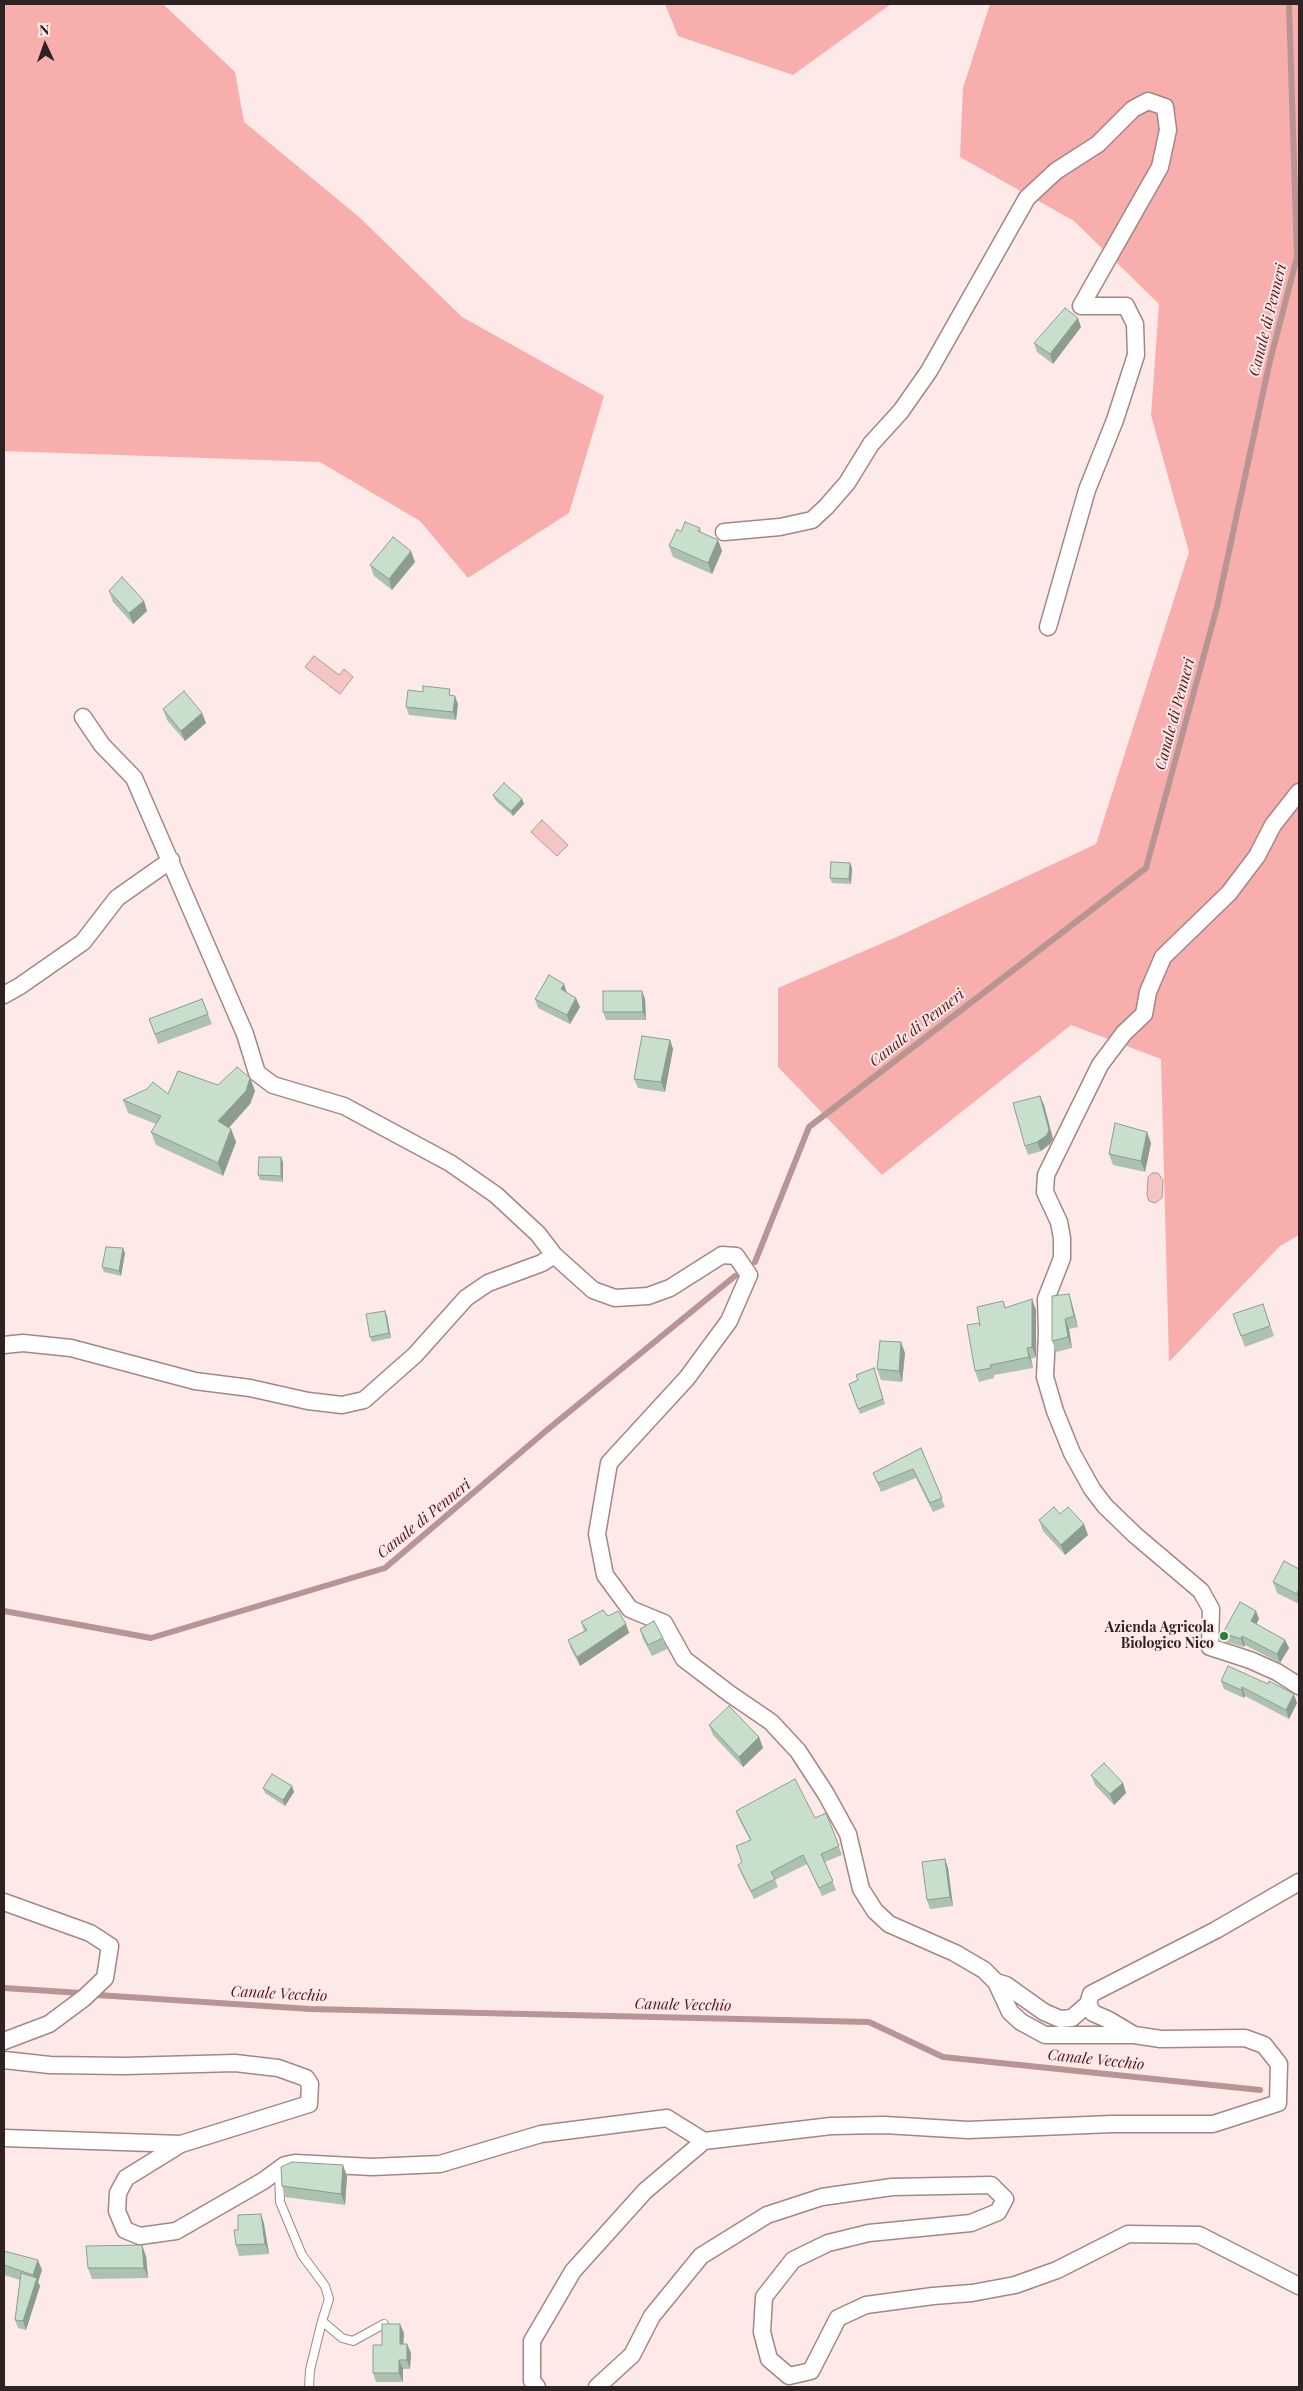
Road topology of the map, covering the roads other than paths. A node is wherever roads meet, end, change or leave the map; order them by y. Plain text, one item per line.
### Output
1 (724, 532) dead end
2 (1048, 626) dead end
3 (83, 717) dead end
4 (1299, 792) edge
5 (171, 860) junction
6 (4, 994) edge
7 (554, 1254) junction
8 (4, 1346) edge
9 (1299, 1686) edge
10 (1299, 1882) edge
11 (4, 1902) edge
12 (996, 1982) junction
13 (1088, 2004) junction
14 (1134, 2035) junction
15 (4, 2041) edge
16 (4, 2060) edge
17 (4, 2138) edge
18 (704, 2141) junction
19 (180, 2144) junction
20 (279, 2170) junction
21 (1299, 2286) edge
22 (322, 2321) junction
23 (384, 2324) edge
24 (309, 2387) edge
25 (537, 2387) edge
26 (597, 2387) edge

1 - 2 street
3 - 5 street
4 - 9 street
5 - 6 street
5 - 7 street
7 - 8 street
7 - 12 street
10 - 13 street
11 - 15 street
12 - 13 street
12 - 14 street
13 - 14 street
14 - 18 street
16 - 19 street
17 - 19 street
18 - 20 street
18 - 25 street
19 - 20 street
20 - 22 lane
21 - 26 street
22 - 23 lane
22 - 24 lane

